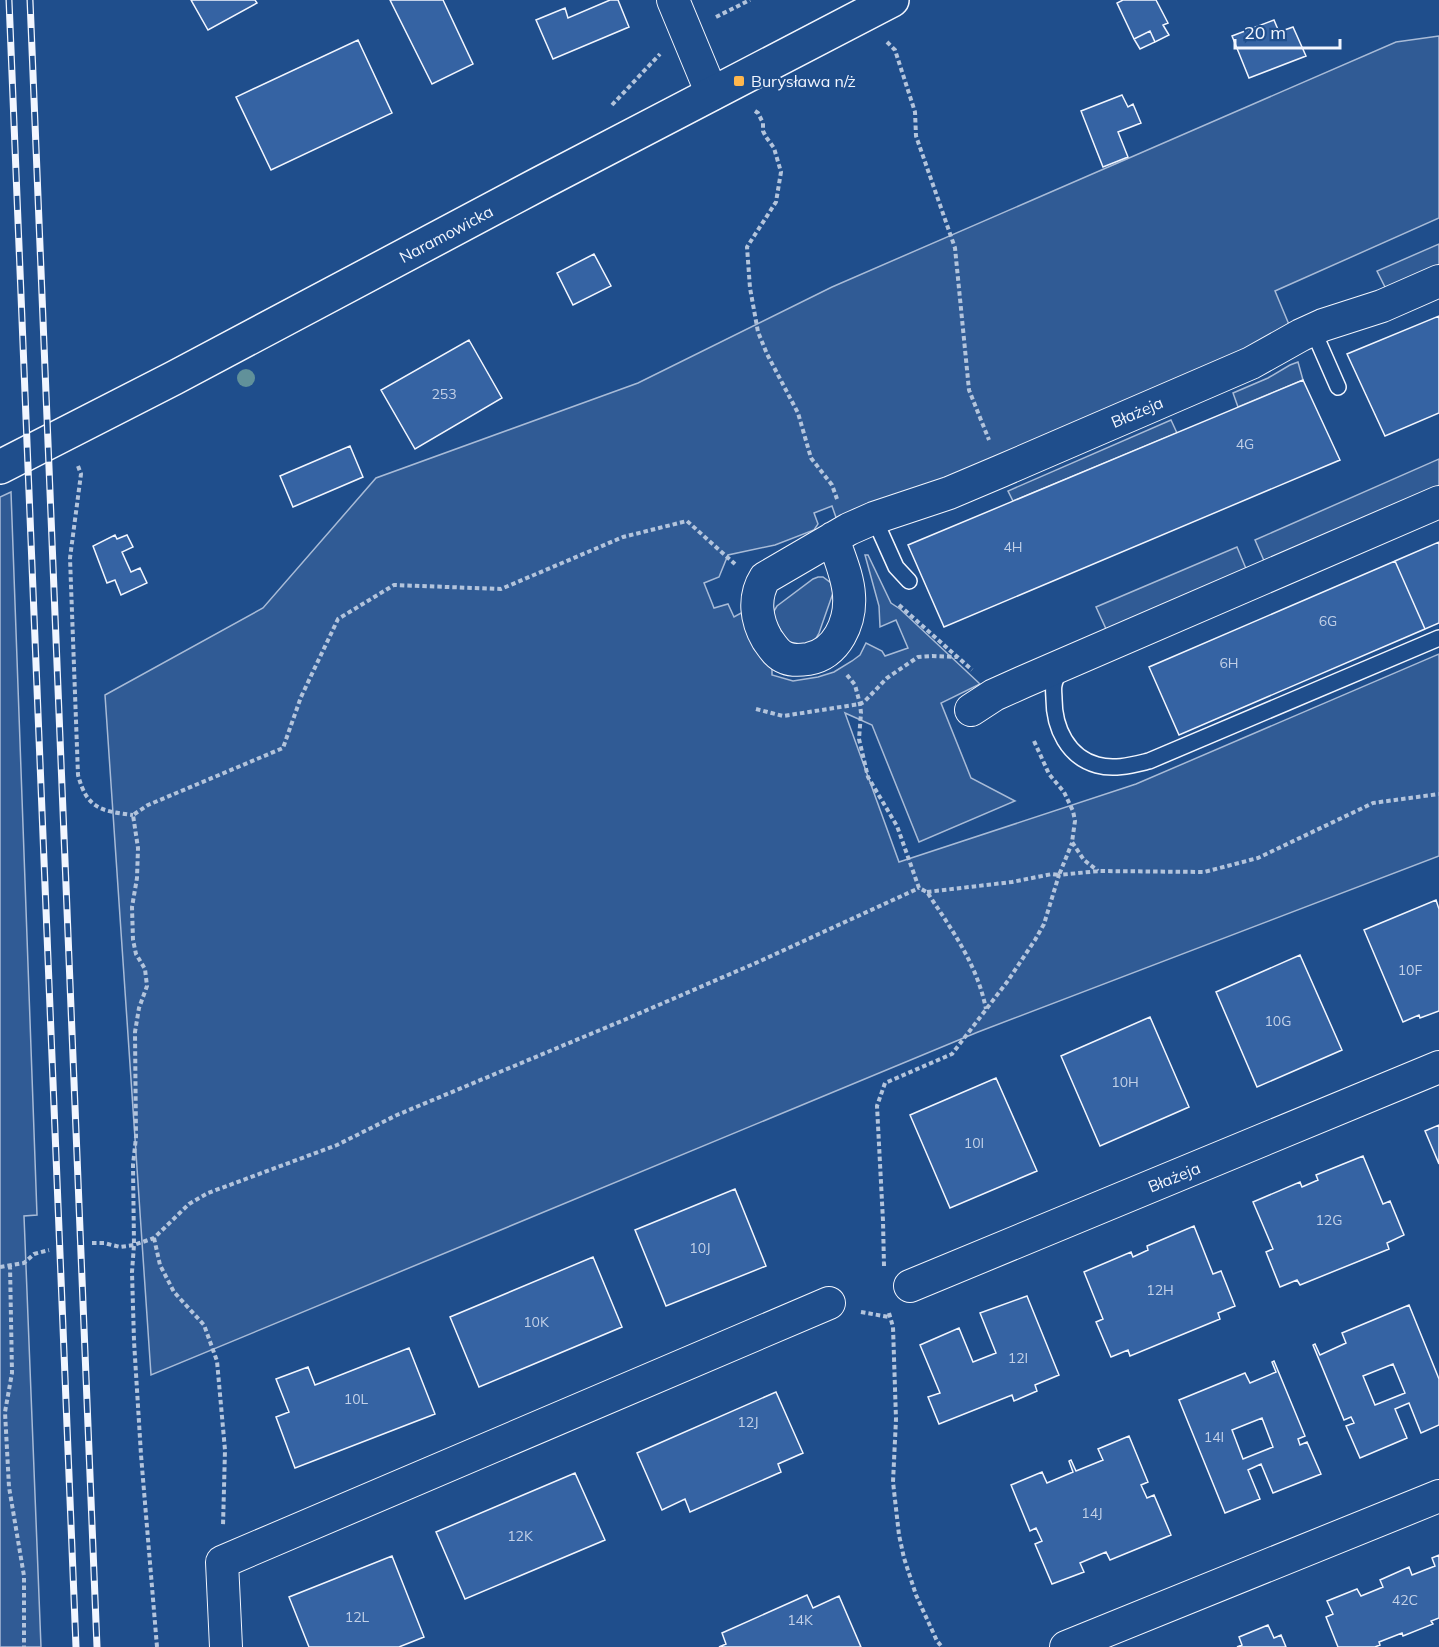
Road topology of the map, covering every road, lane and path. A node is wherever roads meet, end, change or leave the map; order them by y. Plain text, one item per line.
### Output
1 (673, 0) edge
2 (880, 7) edge
3 (712, 94) junction
4 (1439, 281) edge
5 (1313, 330) junction
6 (1338, 387) dead end
7 (70, 432) junction
8 (0, 467) edge
9 (1001, 471) junction
10 (1439, 502) edge
11 (852, 528) junction
12 (909, 581) dead end
13 (760, 587) junction
14 (896, 602) dead end
15 (1439, 638) edge
16 (826, 651) junction
17 (957, 657) junction
18 (1062, 665) junction
19 (983, 702) joint
20 (860, 704) junction
21 (756, 709) dead end
22 (1034, 741) dead end
23 (1439, 794) edge
24 (133, 815) junction
25 (1072, 842) junction
26 (1099, 872) junction
27 (1059, 875) junction
28 (919, 888) junction
29 (927, 892) junction
30 (1439, 1067) edge
31 (154, 1238) junction
32 (92, 1243) dead end
33 (134, 1245) junction
34 (49, 1250) dead end
35 (10, 1265) junction
36 (0, 1267) edge
37 (910, 1286) joint
38 (829, 1303) joint
39 (1439, 1496) edge
40 (222, 1562) junction
41 (24, 1647) edge
42 (157, 1647) edge
43 (226, 1647) edge
44 (1066, 1647) edge

1 - 3 street
2 - 3 street, Naramowicka
2 - 9 path
3 - 7 street, Naramowicka
3 - 11 path
4 - 5 street, Błażeja
5 - 6 lane
5 - 9 street, Błażeja
7 - 8 street, Naramowicka
7 - 24 path
9 - 11 street, Błażeja
10 - 18 street
11 - 12 lane
11 - 13 street, Błażeja
11 - 16 street
13 - 16 street
13 - 24 path
14 - 17 path
15 - 18 lane
16 - 20 path
17 - 19 path
17 - 20 path
18 - 19 street
20 - 21 path
20 - 28 path
22 - 25 path
23 - 26 path
24 - 33 path
25 - 26 path
25 - 27 path
26 - 27 path
27 - 29 path
27 - 29 path
28 - 29 path
28 - 31 path
30 - 37 street, Błażeja
31 - 33 path
31 - 40 path
32 - 33 path
33 - 42 path
34 - 35 path
35 - 36 path
35 - 41 path
37 - 38 path
38 - 40 street
39 - 44 street
40 - 43 street

